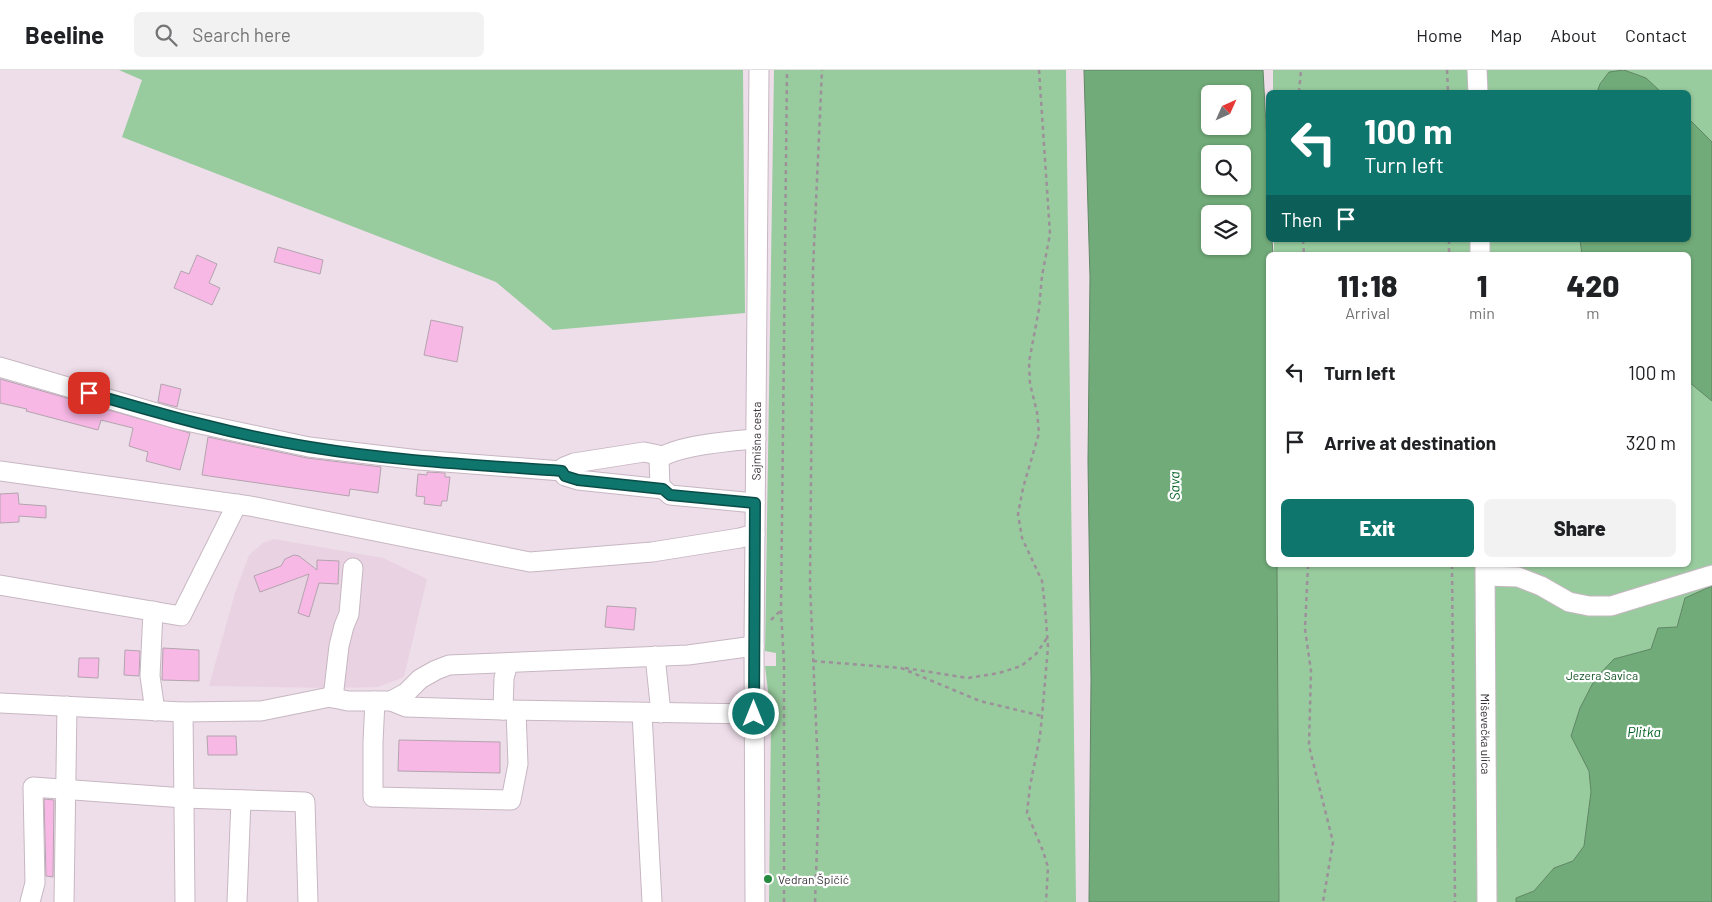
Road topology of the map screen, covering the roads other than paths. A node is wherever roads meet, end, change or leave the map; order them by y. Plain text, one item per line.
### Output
1 (759, 70) edge
2 (1477, 70) edge
3 (1478, 90) edge
4 (0, 367) edge
5 (756, 439) junction
6 (663, 456) junction
7 (0, 471) edge
8 (562, 471) junction
9 (663, 489) junction
10 (755, 503) junction
11 (237, 504) junction
12 (755, 534) junction
13 (353, 568) dead end
14 (1486, 570) edge
15 (1712, 575) edge
16 (0, 585) edge
17 (153, 611) junction
18 (754, 646) junction
19 (655, 656) junction
20 (508, 663) junction
21 (333, 698) junction
22 (383, 701) junction
23 (0, 703) edge
24 (66, 706) junction
25 (510, 710) junction
26 (154, 711) junction
27 (183, 712) junction
28 (642, 713) junction
29 (661, 713) junction
30 (754, 714) junction
31 (66, 789) junction
32 (184, 798) junction
33 (241, 800) junction
34 (30, 902) edge
35 (64, 902) edge
36 (185, 902) edge
37 (237, 902) edge
38 (308, 902) edge
39 (652, 902) edge
40 (755, 902) edge
41 (1487, 902) edge

1 - 5 street, Sajmišna cesta
2 - 3 street
4 - 8 street
5 - 6 street
5 - 10 street, Sajmišna cesta
6 - 8 street
6 - 9 street
7 - 11 street
8 - 9 street
9 - 10 street
10 - 12 street, Sajmišna cesta
11 - 12 street
11 - 17 street
12 - 18 street, Sajmišna cesta
13 - 21 street
14 - 15 street
14 - 41 street, Miševečka ulica
16 - 17 street
17 - 26 street
18 - 19 street
18 - 30 street, Sajmišna cesta
19 - 20 street
19 - 29 street
20 - 22 street
20 - 25 street
21 - 22 street
21 - 27 street
22 - 25 street
22 - 25 street
23 - 24 street
24 - 26 street
24 - 31 street
25 - 28 street
26 - 27 street
27 - 32 street
28 - 29 street
28 - 39 street
29 - 30 street
30 - 40 street, Sajmišna cesta
31 - 32 street
31 - 34 street
31 - 35 street
32 - 33 street
32 - 36 street
33 - 37 street
33 - 38 street

